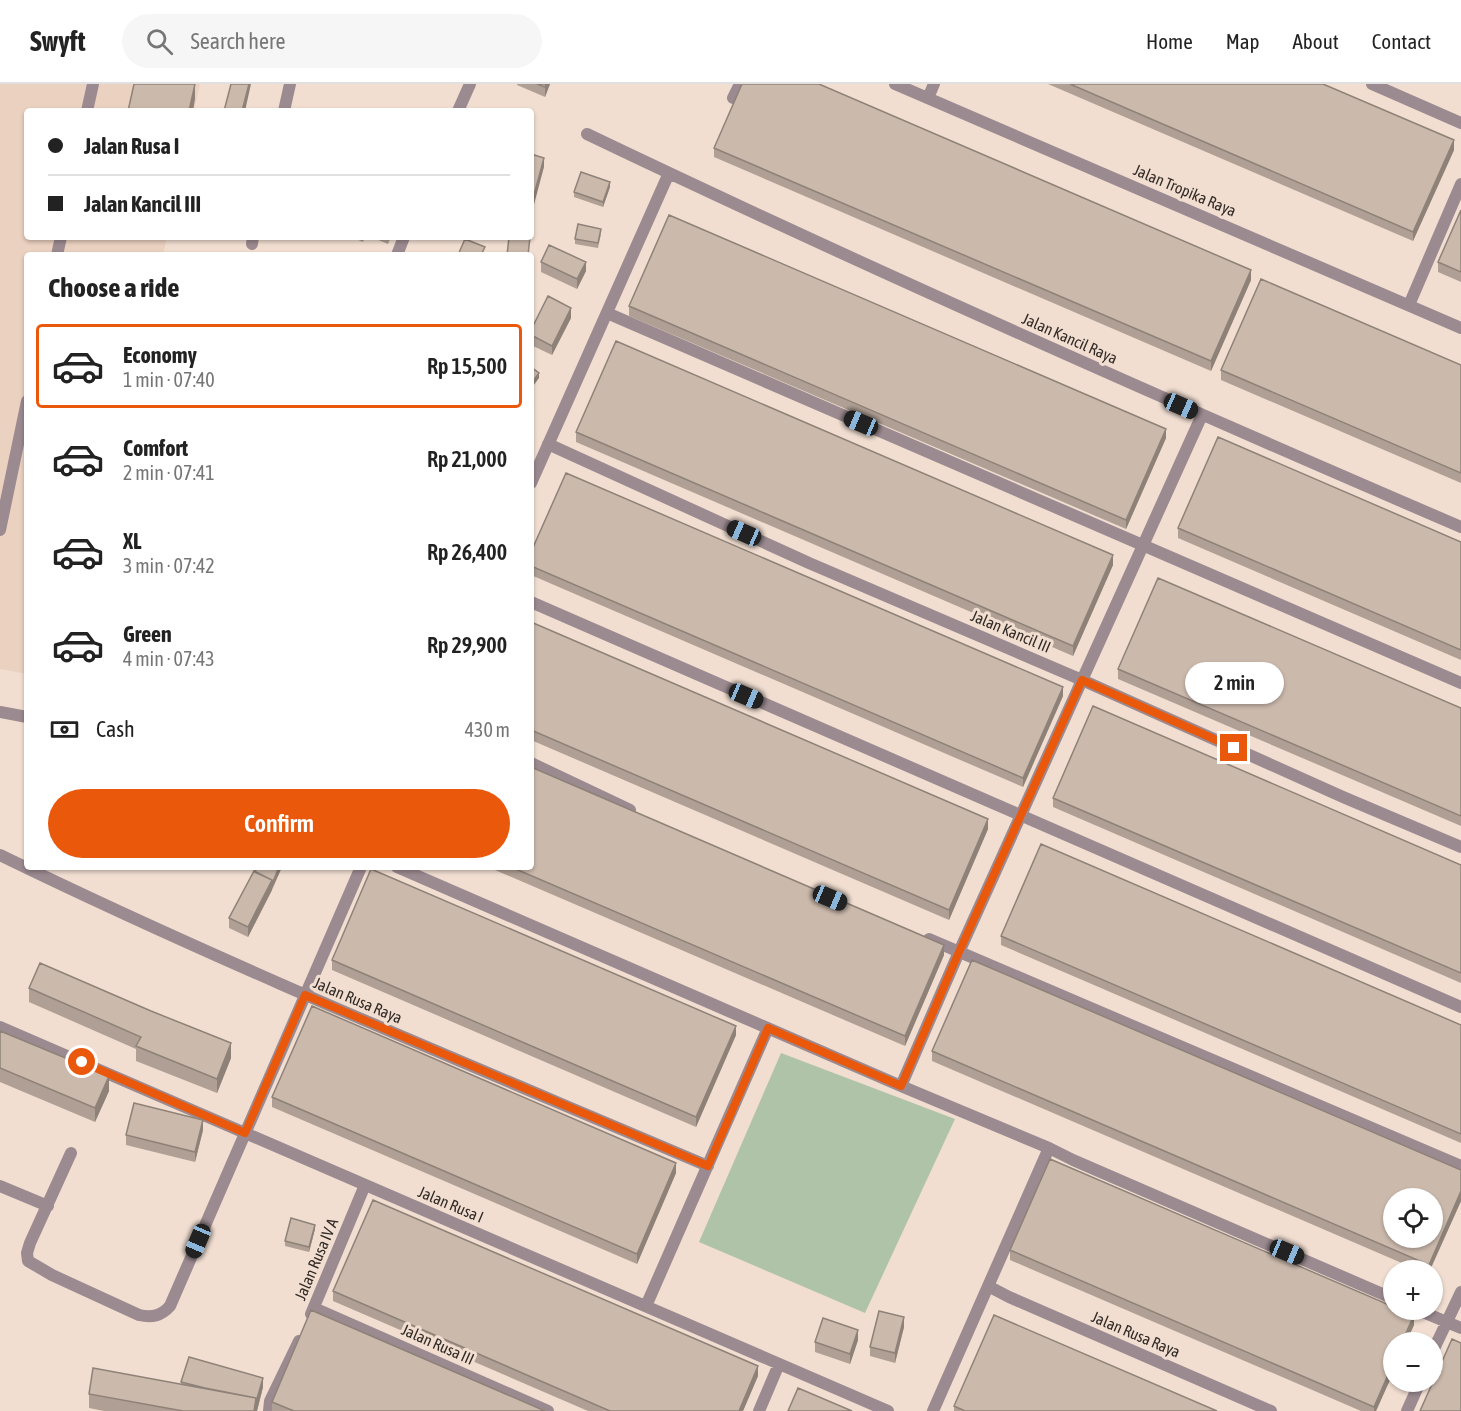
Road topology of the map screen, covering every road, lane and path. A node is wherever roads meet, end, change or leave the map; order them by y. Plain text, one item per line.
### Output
1 (93, 84) edge
2 (290, 84) edge
3 (470, 84) edge
4 (740, 84) edge
5 (896, 84) edge
6 (934, 84) edge
7 (1372, 84) edge
8 (734, 98) edge
9 (928, 98) junction
10 (88, 108) edge
11 (285, 108) edge
12 (459, 108) edge
13 (1461, 123) edge
14 (588, 134) dead end
15 (669, 173) junction
16 (1461, 184) edge
17 (1409, 305) junction
18 (607, 313) junction
19 (1461, 328) edge
20 (24, 415) edge
21 (1202, 415) junction
22 (548, 444) junction
23 (534, 476) edge
24 (1461, 527) edge
25 (0, 530) edge
26 (1142, 544) junction
27 (534, 603) edge
28 (1082, 680) junction
29 (1461, 683) edge
30 (0, 712) edge
31 (24, 716) edge
32 (534, 764) edge
33 (637, 814) edge
34 (1022, 816) junction
35 (1461, 847) edge
36 (0, 855) edge
37 (24, 867) edge
38 (31, 870) edge
39 (360, 870) edge
40 (404, 870) edge
41 (916, 934) edge
42 (959, 952) junction
43 (305, 995) junction
44 (1461, 1007) edge
45 (0, 1027) edge
46 (768, 1028) junction
47 (901, 1086) junction
48 (245, 1133) junction
49 (1049, 1148) junction
50 (71, 1153) dead end
51 (708, 1166) junction
52 (1461, 1166) edge
53 (365, 1185) junction
54 (0, 1186) edge
55 (48, 1206) junction
56 (988, 1286) junction
57 (1461, 1292) edge
58 (1383, 1294) edge
59 (646, 1306) junction
60 (314, 1308) junction
61 (1441, 1320) edge
62 (1446, 1322) junction
63 (1461, 1328) edge
64 (1441, 1332) edge
65 (779, 1364) junction
66 (1416, 1392) edge
67 (268, 1411) edge
68 (548, 1411) edge
69 (759, 1411) edge
70 (888, 1411) edge
71 (933, 1411) edge
72 (1271, 1411) edge
73 (1407, 1411) edge

1 - 10 street
2 - 11 street
3 - 12 street
4 - 8 street
5 - 9 street, Jalan Tropika Raya
6 - 9 street
7 - 13 street
9 - 17 street, Jalan Tropika Raya
14 - 15 street, Jalan Kancil Raya
15 - 18 street
15 - 21 street, Jalan Kancil Raya
16 - 17 street
17 - 19 street, Jalan Tropika Raya
18 - 22 street
18 - 26 street
20 - 25 street
21 - 24 street, Jalan Kancil Raya
21 - 26 street
22 - 23 street
22 - 28 street, Jalan Kancil III
26 - 28 street
26 - 29 street
27 - 34 street
28 - 34 street
28 - 35 street, Jalan Kancil III
30 - 31 street
32 - 33 street
34 - 42 street
34 - 44 street
36 - 37 street, Jalan Rusa Raya
38 - 43 street, Jalan Rusa Raya
39 - 43 street
40 - 46 street
41 - 42 street
42 - 47 street
42 - 52 street
43 - 48 street
43 - 51 street, Jalan Rusa Raya
45 - 48 street, Jalan Rusa I
46 - 47 street
46 - 51 street
47 - 49 street
48 - 53 street, Jalan Rusa I
48 - 55 street
49 - 56 street
49 - 58 street
50 - 55 street
51 - 59 street
53 - 59 street, Jalan Rusa I
53 - 60 street, Jalan Rusa IV A
54 - 55 street
56 - 71 street
56 - 72 street, Jalan Rusa Raya
57 - 62 street
59 - 65 street, Jalan Rusa I
60 - 67 street, Jalan Rusa IV A
60 - 68 street, Jalan Rusa III
61 - 62 street
62 - 63 street
62 - 64 street
65 - 69 street
65 - 70 street, Jalan Rusa I
66 - 73 street

